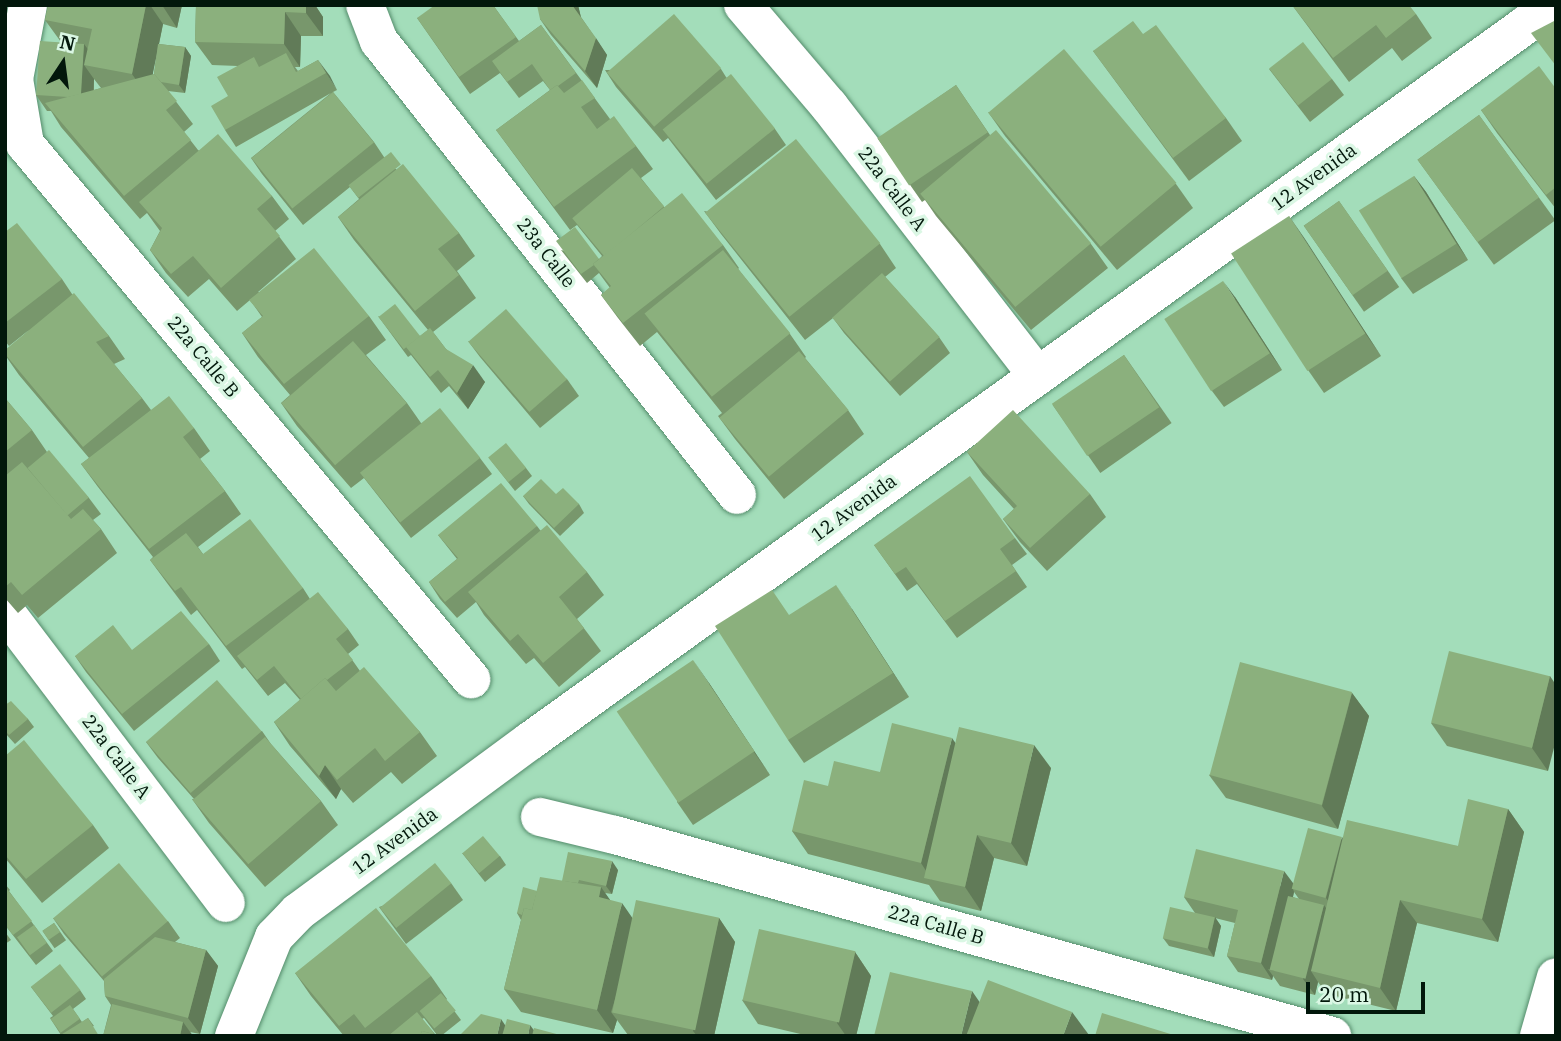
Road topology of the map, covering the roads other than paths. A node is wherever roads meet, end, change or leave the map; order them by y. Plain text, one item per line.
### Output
1 (28, 5) edge
2 (365, 5) edge
3 (743, 5) edge
4 (1541, 13) edge
5 (1038, 376) junction
6 (737, 495) dead end
7 (5, 611) edge
8 (471, 679) dead end
9 (540, 817) dead end
10 (226, 903) dead end
11 (1556, 977) edge
12 (234, 1036) edge
13 (1332, 1036) edge
14 (1539, 1036) edge

1 - 8 street, 22a Calle B
2 - 6 street, 23a Calle
3 - 5 street, 22a Calle A
4 - 5 street, 12 Avenida
5 - 12 street, 12 Avenida
7 - 10 street, 22a Calle A
9 - 13 street, 22a Calle B
11 - 14 street

